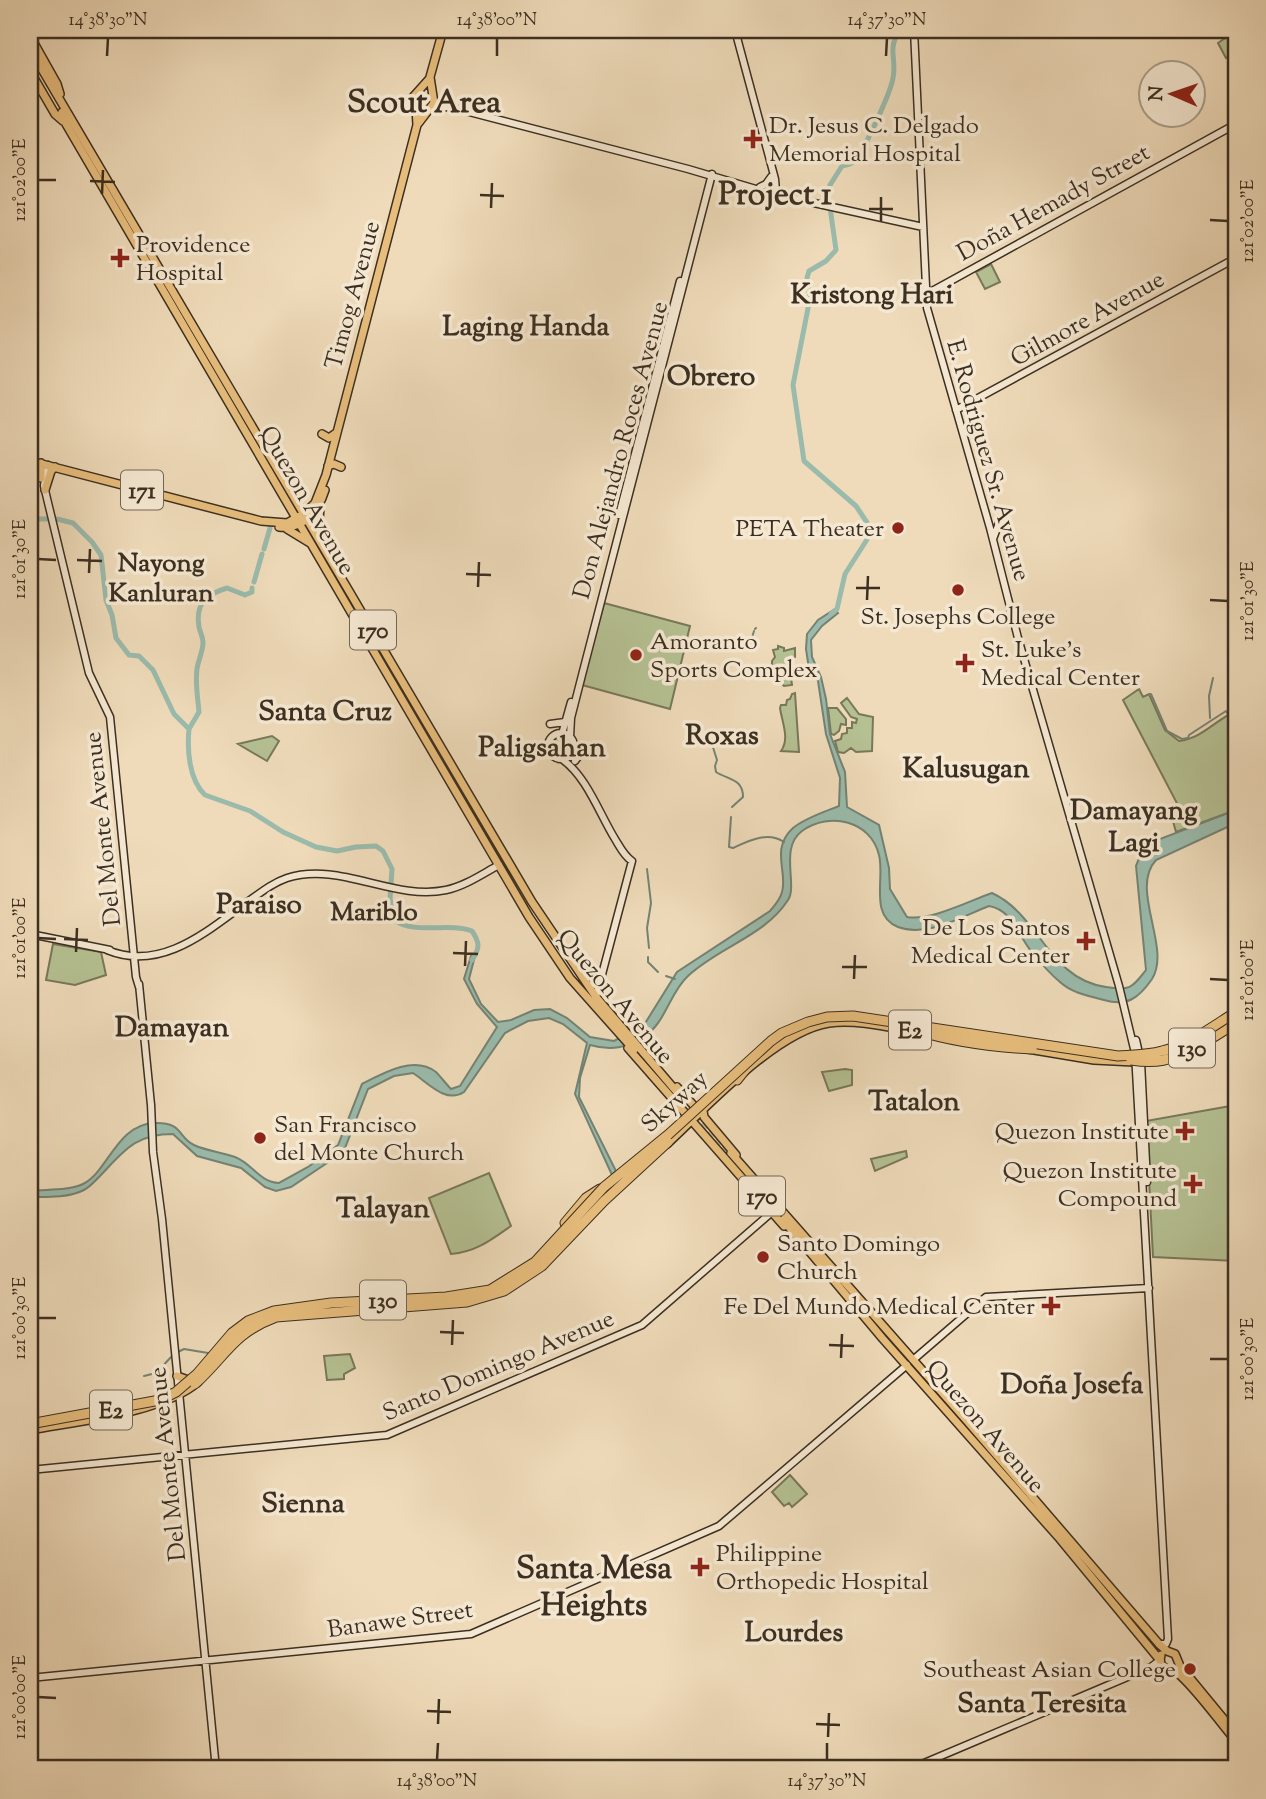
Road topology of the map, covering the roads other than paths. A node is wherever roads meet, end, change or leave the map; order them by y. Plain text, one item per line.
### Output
1 (443, 30) edge
2 (735, 30) edge
3 (914, 30) edge
4 (30, 36) edge
5 (30, 43) edge
6 (30, 49) edge
7 (30, 57) edge
8 (30, 64) edge
9 (30, 71) edge
10 (430, 77) junction
11 (422, 90) junction
12 (60, 94) junction
13 (433, 96) junction
14 (65, 102) junction
15 (450, 107) junction
16 (416, 108) junction
17 (430, 109) junction
18 (72, 110) dead end
19 (67, 121) junction
20 (1236, 124) edge
21 (417, 125) junction
22 (710, 175) junction
23 (773, 178) junction
24 (720, 180) junction
25 (708, 187) junction
26 (760, 187) junction
27 (774, 192) junction
28 (787, 194) junction
29 (820, 204) junction
30 (922, 227) junction
31 (693, 238) junction
32 (1236, 258) edge
33 (925, 295) junction
34 (225, 387) junction
35 (357, 394) dead end
36 (345, 398) junction
37 (956, 410) junction
38 (336, 432) junction
39 (322, 434) dead end
40 (30, 461) edge
41 (47, 465) junction
42 (328, 466) junction
43 (341, 467) dead end
44 (43, 484) junction
45 (295, 498) junction
46 (319, 502) junction
47 (288, 504) junction
48 (306, 516) junction
49 (298, 521) junction
50 (272, 523) junction
51 (999, 523) dead end
52 (318, 536) junction
53 (993, 541) junction
54 (313, 546) junction
55 (389, 658) junction
56 (380, 662) junction
57 (421, 713) junction
58 (412, 718) junction
59 (565, 722) junction
60 (428, 724) junction
61 (550, 724) dead end
62 (419, 730) junction
63 (566, 735) junction
64 (572, 753) junction
65 (581, 753) dead end
66 (562, 759) junction
67 (575, 761) junction
68 (579, 776) junction
69 (498, 864) junction
70 (540, 914) junction
71 (30, 934) edge
72 (540, 934) junction
73 (133, 941) junction
74 (107, 950) junction
75 (122, 951) junction
76 (146, 954) junction
77 (134, 955) junction
78 (136, 969) junction
79 (596, 997) junction
80 (1236, 1011) edge
81 (1236, 1020) edge
82 (623, 1033) junction
83 (632, 1044) junction
84 (1032, 1046) junction
85 (757, 1056) junction
86 (1137, 1058) junction
87 (737, 1080) junction
88 (720, 1084) junction
89 (674, 1092) tunnel mouth
90 (695, 1107) junction
91 (703, 1111) junction
92 (690, 1118) junction
93 (658, 1142) joint
94 (729, 1155) tunnel mouth
95 (617, 1177) junction
96 (604, 1186) junction
97 (772, 1212) junction
98 (797, 1234) junction
99 (520, 1271) junction
100 (509, 1289) junction
101 (1149, 1289) junction
102 (489, 1290) junction
103 (306, 1313) junction
104 (910, 1363) junction
105 (177, 1376) junction
106 (190, 1382) junction
107 (178, 1390) junction
108 (31, 1425) edge
109 (185, 1455) junction
110 (30, 1470) edge
111 (1115, 1598) junction
112 (1166, 1618) junction
113 (1159, 1644) junction
114 (1173, 1655) junction
115 (205, 1660) junction
116 (1162, 1664) junction
117 (30, 1678) edge
118 (1236, 1734) edge
119 (1236, 1741) edge
120 (216, 1769) edge
121 (910, 1769) edge

1 - 10 main road
2 - 23 main road
3 - 30 main road, E. Rodriguez Sr. Avenue
4 - 12 main road
5 - 12 main road, Quezon Avenue / 170
6 - 19 main road, Quezon Avenue / 170
7 - 19 main road, Quezon Avenue / 170
8 - 19 main road, Quezon Avenue / 170
9 - 19 main road, Quezon Avenue / 170
10 - 11 main road
10 - 13 main road
11 - 13 main road
11 - 16 main road
12 - 14 main road, Quezon Avenue / 170
13 - 15 main road
13 - 17 main road
14 - 18 main road
14 - 19 main road, Quezon Avenue / 170
15 - 17 main road
15 - 22 main road
16 - 17 main road
16 - 21 main road, Timog Avenue
17 - 21 main road, Timog Avenue
19 - 34 main road, Quezon Avenue / 170
20 - 33 main road, Doña Hemady Street
21 - 36 main road, Timog Avenue
22 - 24 main road
22 - 25 main road, Don Alejandro Roces Avenue
22 - 26 main road
22 - 31 main road, Don Alejandro Roces Avenue
23 - 26 main road
23 - 27 main road
23 - 28 main road
24 - 25 main road
24 - 27 main road
25 - 31 main road, Don Alejandro Roces Avenue
26 - 27 main road
27 - 28 main road
27 - 29 main road
28 - 29 main road
29 - 30 main road
30 - 33 main road, E. Rodriguez Sr. Avenue
31 - 59 main road, Don Alejandro Roces Avenue
31 - 63 main road, Don Alejandro Roces Avenue
32 - 37 main road, Gilmore Avenue
33 - 37 main road, E. Rodriguez Sr. Avenue
34 - 45 main road, Quezon Avenue / 170
34 - 47 main road, Quezon Avenue / 170
35 - 36 main road
36 - 38 main road, Timog Avenue
37 - 53 main road, E. Rodriguez Sr. Avenue
38 - 39 main road
38 - 42 main road, Timog Avenue
40 - 41 main road, 171
41 - 44 main road
41 - 44 main road
41 - 50 main road, 171
42 - 43 main road
42 - 46 main road, Timog Avenue
44 - 73 main road, Del Monte Avenue
45 - 46 main road
45 - 48 main road, Quezon Avenue / 170
46 - 48 main road, Timog Avenue
46 - 52 main road
47 - 49 main road, Quezon Avenue / 170
47 - 50 main road
48 - 49 main road, Timog Avenue
48 - 52 main road, Quezon Avenue / 170
49 - 50 main road, 171
49 - 54 main road, Quezon Avenue / 170
50 - 54 main road
51 - 53 main road
52 - 55 main road, Quezon Avenue / 170
53 - 86 main road, E. Rodriguez Sr. Avenue
54 - 56 main road, Quezon Avenue / 170
55 - 56 main road
55 - 57 main road, Quezon Avenue / 170
56 - 58 main road, Quezon Avenue / 170
57 - 58 main road
57 - 60 main road, Quezon Avenue / 170
58 - 62 main road, Quezon Avenue / 170
59 - 61 main road
59 - 63 main road, Don Alejandro Roces Avenue
60 - 62 main road
60 - 70 main road, Quezon Avenue / 170
62 - 69 main road, Quezon Avenue / 170
63 - 64 main road
63 - 66 main road
64 - 66 main road
64 - 67 main road
65 - 67 main road
66 - 68 main road
67 - 68 main road
68 - 79 main road
69 - 72 main road, Quezon Avenue / 170
69 - 76 main road
70 - 72 main road
70 - 79 main road, Quezon Avenue / 170
71 - 74 main road
72 - 82 main road, Quezon Avenue / 170
73 - 75 main road
73 - 76 main road
73 - 77 main road, Del Monte Avenue
74 - 75 main road
74 - 77 main road
75 - 77 main road
76 - 77 main road
76 - 78 main road
77 - 78 main road, Del Monte Avenue
78 - 105 main road, Del Monte Avenue
79 - 82 main road, Quezon Avenue / 170
80 - 84 highway, Skyway / E2, bridge
80 - 86 main road, 130
81 - 86 highway, Skyway / E2, bridge
82 - 83 main road
83 - 89 main road, Quezon Avenue
83 - 90 main road
83 - 92 main road
84 - 85 highway, bridge
84 - 86 highway, Skyway / E2, bridge
84 - 96 highway, Skyway / E2, bridge
84 - 103 highway, Skyway / E2, bridge
85 - 87 highway
85 - 88 highway
86 - 87 main road, 130
86 - 88 main road, 130
86 - 101 main road, E. Rodriguez Sr. Avenue
87 - 91 main road, 130
88 - 90 main road, 130
90 - 92 main road
91 - 92 main road, 130
91 - 98 main road
92 - 93 main road, 130
92 - 97 main road
92 - 100 main road, 130
93 - 95 highway
94 - 98 main road, Quezon Avenue / 170
95 - 99 highway, bridge
95 - 102 main road, 130
96 - 99 highway, Skyway / E2, bridge
96 - 99 highway, bridge
97 - 98 main road
97 - 109 main road, Santo Domingo Avenue
98 - 104 main road, Quezon Avenue / 170
99 - 102 highway
99 - 106 highway, Skyway / E2, bridge
100 - 103 highway, bridge
100 - 107 main road, 130
101 - 104 main road, Banawe Street
101 - 112 main road, E. Rodriguez Sr. Avenue
102 - 106 main road, 130
103 - 106 highway, Skyway / E2, bridge
104 - 111 main road, Quezon Avenue / 170
104 - 115 main road, Banawe Street
105 - 106 main road
105 - 107 main road, Del Monte Avenue
106 - 107 highway, Skyway / E2, bridge
106 - 108 highway, Skyway / E2, bridge
107 - 108 main road, 130
107 - 108 highway, Skyway / E2, bridge
107 - 108 main road, 130
107 - 109 main road, Del Monte Avenue
109 - 110 main road, Santo Domingo Avenue
109 - 115 main road, Del Monte Avenue
111 - 113 main road, Quezon Avenue / 170
111 - 116 main road, Quezon Avenue / 170
112 - 113 main road, E. Rodriguez Sr. Avenue
112 - 114 main road, E. Rodriguez Sr. Avenue
113 - 114 main road, Quezon Avenue / 170
114 - 116 main road
114 - 116 main road
114 - 118 main road, 170
115 - 117 main road, Banawe Street
115 - 120 main road, Del Monte Avenue
116 - 119 main road, 170
116 - 121 main road

